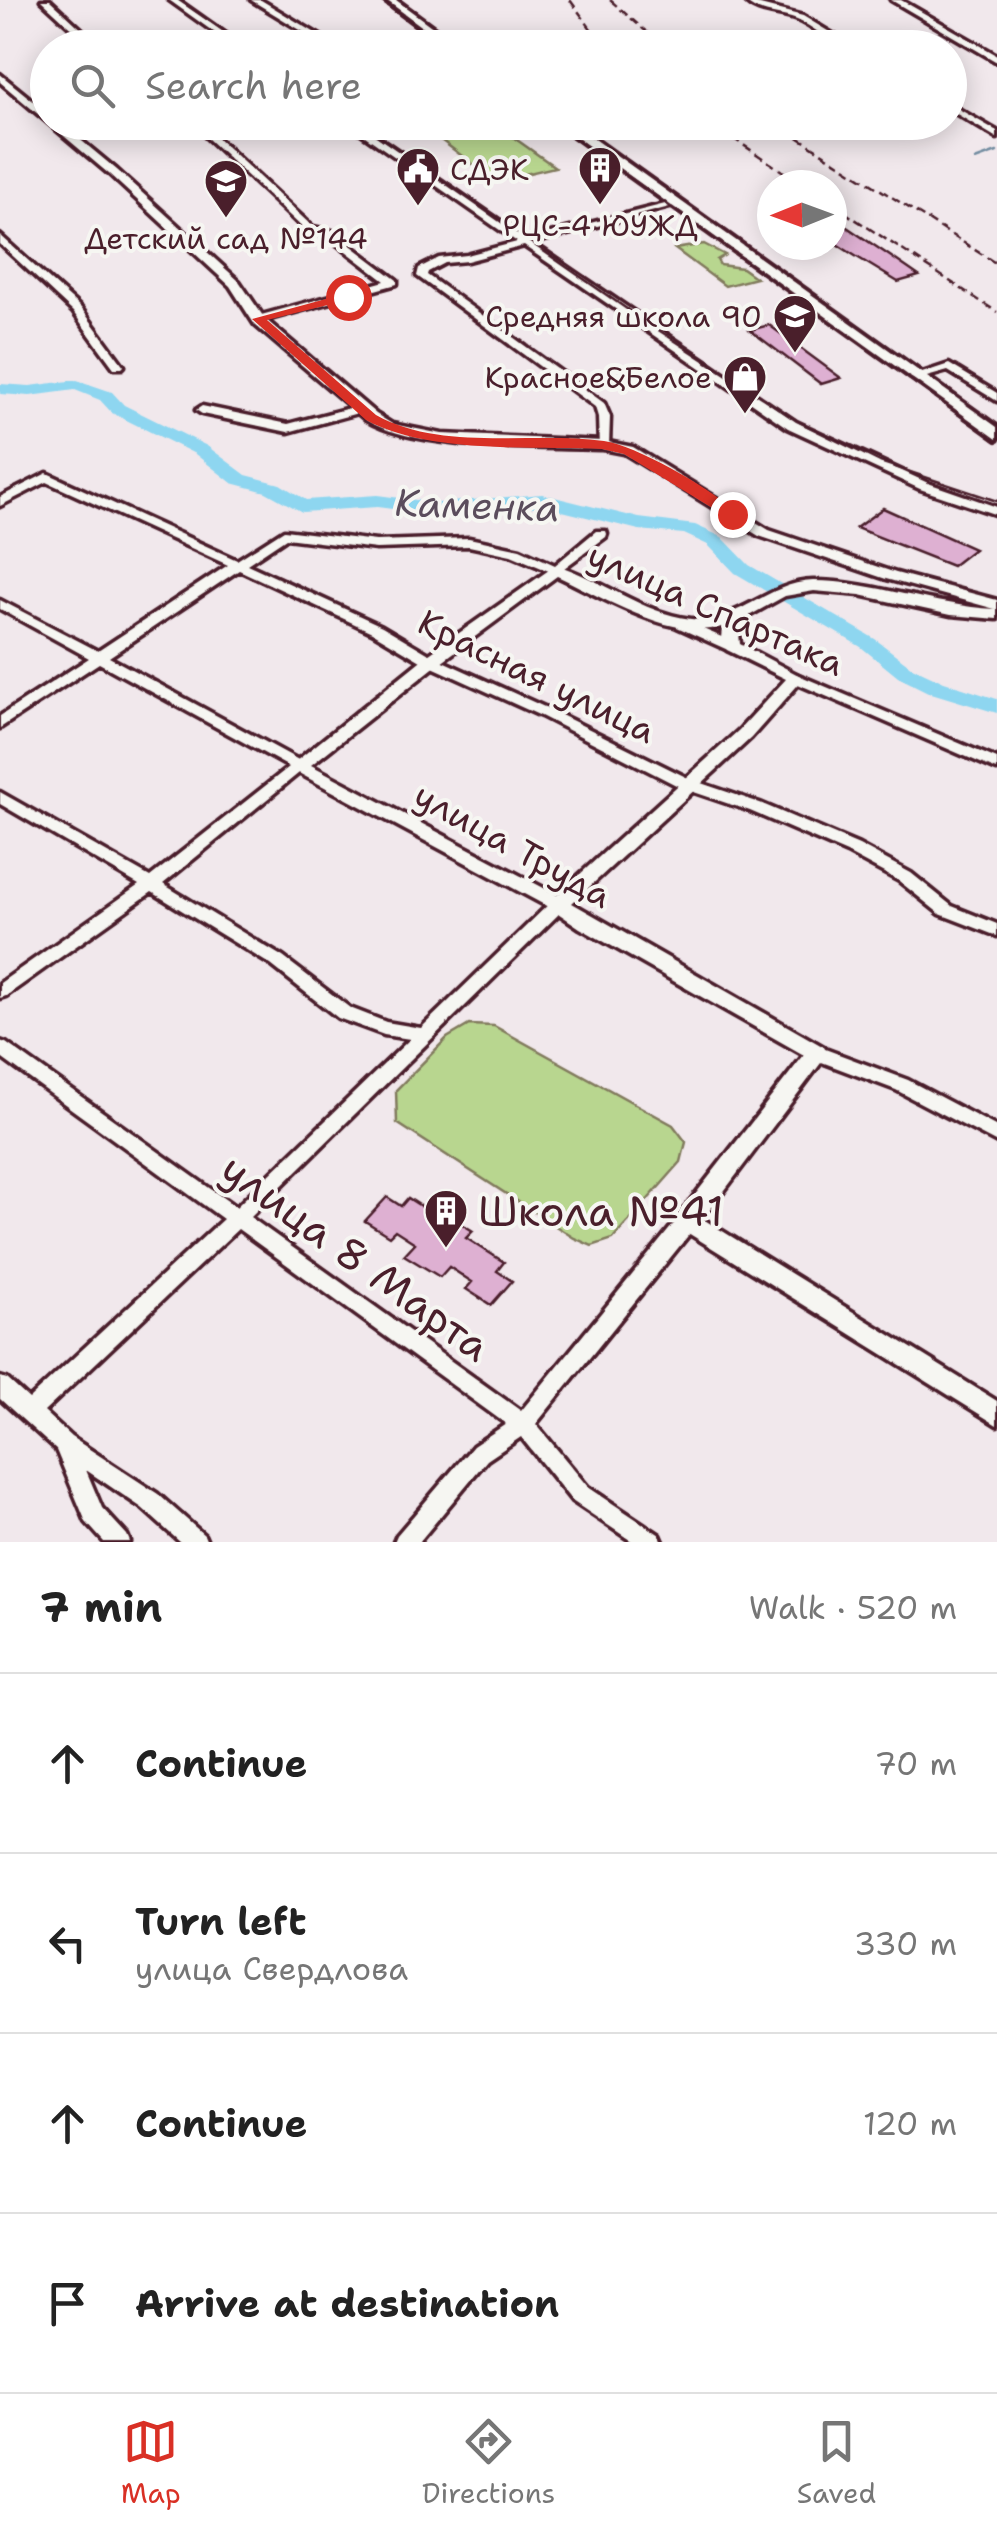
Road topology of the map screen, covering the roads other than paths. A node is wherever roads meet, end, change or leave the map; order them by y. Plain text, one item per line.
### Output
1 (45, 0) edge
2 (173, 0) edge
3 (255, 0) edge
4 (389, 0) edge
5 (748, 0) edge
6 (895, 0) edge
7 (78, 30) edge
8 (216, 30) edge
9 (306, 30) edge
10 (431, 30) edge
11 (821, 30) edge
12 (947, 30) edge
13 (967, 42) edge
14 (997, 59) edge
15 (0, 78) edge
16 (30, 104) edge
17 (967, 117) edge
18 (997, 135) edge
19 (73, 140) edge
20 (214, 140) edge
21 (375, 140) edge
22 (586, 140) edge
23 (674, 203) junction
24 (0, 238) edge
25 (520, 242) junction
26 (258, 319) junction
27 (118, 366) dead end
28 (916, 377) junction
29 (997, 398) edge
30 (202, 410) dead end
31 (362, 410) junction
32 (997, 434) edge
33 (602, 445) junction
34 (0, 502) edge
35 (997, 510) edge
36 (601, 534) dead end
37 (236, 566) junction
38 (556, 570) junction
39 (0, 604) edge
40 (997, 605) edge
41 (997, 614) edge
42 (730, 620) junction
43 (682, 624) junction
44 (733, 647) junction
45 (100, 655) junction
46 (431, 661) junction
47 (796, 678) junction
48 (0, 723) edge
49 (997, 765) edge
50 (298, 766) junction
51 (688, 784) junction
52 (0, 797) edge
53 (152, 884) junction
54 (560, 904) junction
55 (997, 930) edge
56 (0, 992) edge
57 (425, 1035) junction
58 (0, 1048) edge
59 (816, 1053) junction
60 (997, 1136) edge
61 (238, 1217) junction
62 (688, 1221) junction
63 (0, 1386) edge
64 (31, 1411) junction
65 (997, 1414) edge
66 (523, 1424) junction
67 (64, 1444) junction
68 (119, 1542) edge
69 (196, 1542) edge
70 (406, 1542) edge
71 (652, 1542) edge

1 - 7 street
2 - 8 street
3 - 9 street
4 - 10 main road
5 - 11 street
6 - 12 street
13 - 14 street
15 - 16 street
17 - 18 street
19 - 26 street
20 - 26 street
21 - 25 street
22 - 23 main road
23 - 25 street
23 - 28 main road
24 - 27 street
25 - 33 street
25 - 35 street
26 - 31 street
28 - 29 street
28 - 32 main road
30 - 31 street
31 - 33 street
33 - 40 street
34 - 37 street, Красная улица
36 - 38 street
37 - 38 street, улица Спартака
37 - 45 street
37 - 46 street, Красная улица
38 - 43 street, улица Спартака
38 - 46 street
39 - 45 street, улица Труда
41 - 42 street
42 - 43 street
42 - 44 street
43 - 44 street, улица Спартака
44 - 47 street, улица Спартака
45 - 48 street
45 - 50 street, улица Труда
46 - 50 street
46 - 51 street, Красная улица
47 - 49 street, улица Спартака
47 - 51 street
50 - 53 street
50 - 54 street, улица Труда
51 - 54 street
51 - 55 street, Красная улица
52 - 53 street
53 - 56 street
53 - 57 street
54 - 57 street
54 - 59 street, улица Труда
57 - 61 street
58 - 61 street, улица 8 Марта
59 - 60 street, улица Труда
59 - 62 street
61 - 64 street
61 - 66 street, улица 8 Марта
62 - 65 street
62 - 66 street
63 - 64 street
64 - 67 street
66 - 70 street
66 - 71 street, улица 8 Марта
67 - 68 street
67 - 69 street

